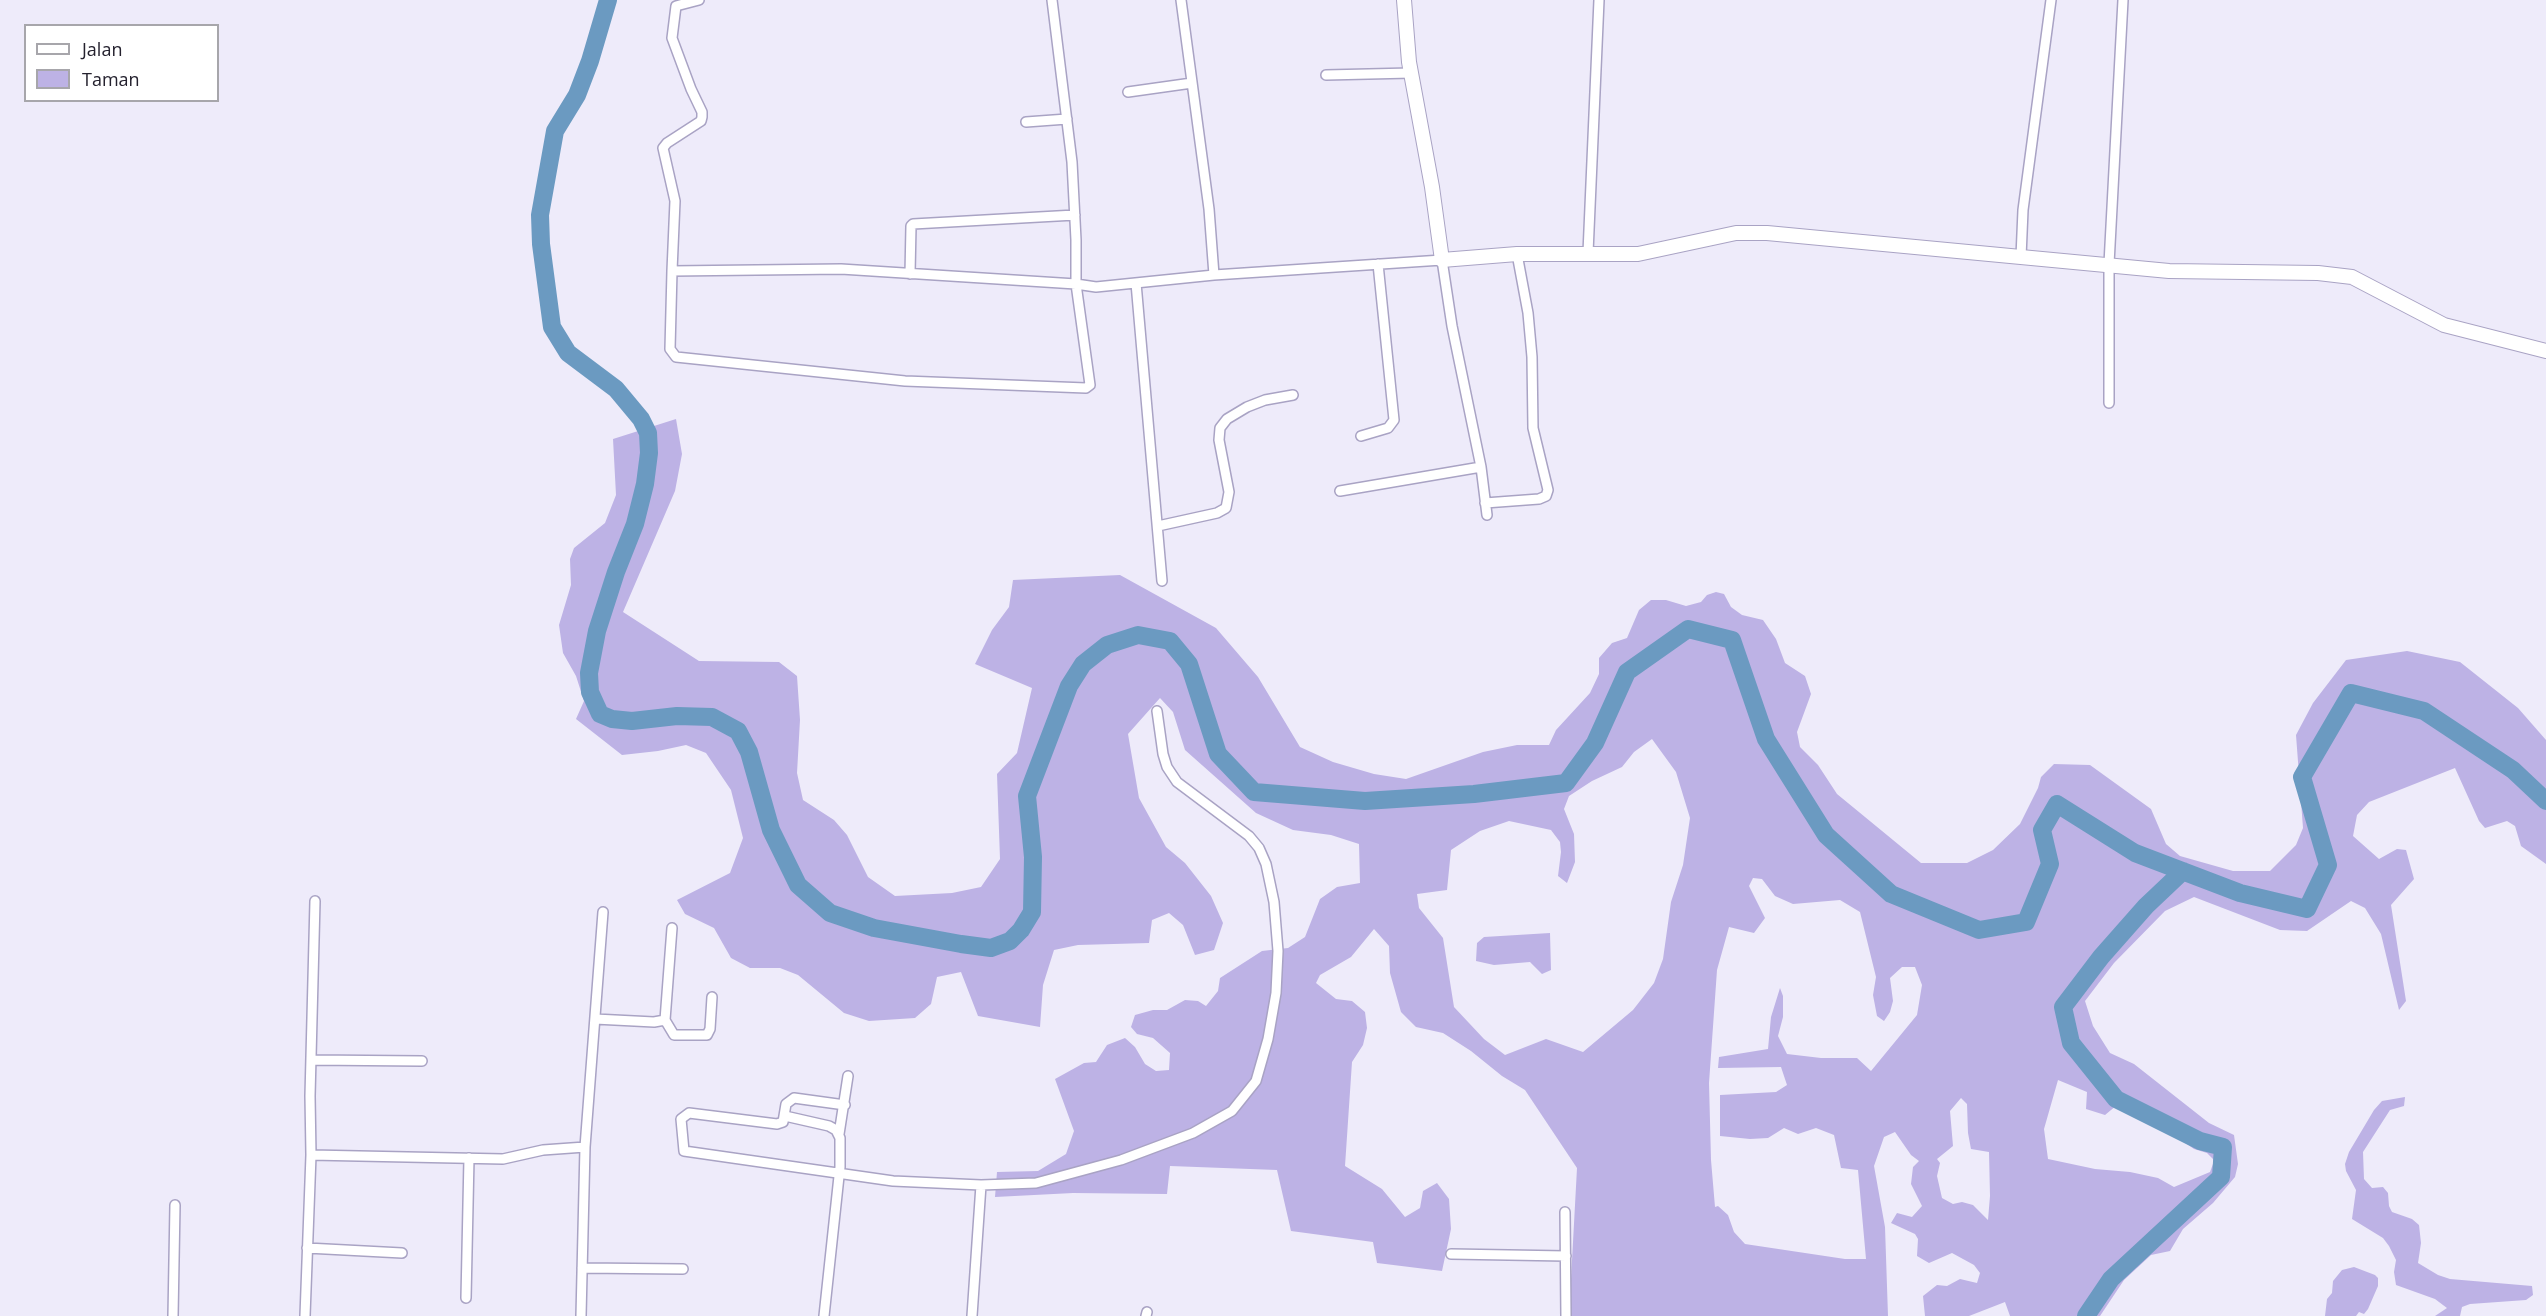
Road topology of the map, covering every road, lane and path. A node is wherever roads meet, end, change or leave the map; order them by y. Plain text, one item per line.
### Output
1 (699, 0) edge
2 (1052, 0) edge
3 (1181, 0) edge
4 (1404, 0) edge
5 (1599, 0) edge
6 (2051, 0) edge
7 (2123, 0) edge
8 (1411, 72) junction
9 (1326, 75) dead end
10 (1192, 83) junction
11 (1128, 92) dead end
12 (1067, 119) junction
13 (1026, 122) dead end
14 (1075, 215) junction
15 (1588, 253) junction
16 (1517, 254) junction
17 (2021, 257) junction
18 (1442, 260) junction
19 (1378, 264) junction
20 (2109, 264) junction
21 (672, 271) junction
22 (910, 274) junction
23 (1214, 275) junction
24 (1136, 283) junction
25 (1076, 285) junction
26 (2546, 351) edge
27 (1293, 395) dead end
28 (2109, 403) dead end
29 (1360, 436) dead end
30 (1481, 467) junction
31 (1340, 491) dead end
32 (1485, 503) junction
33 (1487, 515) dead end
34 (1158, 526) junction
35 (1162, 581) dead end
36 (1157, 711) dead end
37 (315, 901) dead end
38 (603, 912) dead end
39 (672, 928) dead end
40 (712, 997) dead end
41 (595, 1019) junction
42 (665, 1020) junction
43 (311, 1060) junction
44 (422, 1061) dead end
45 (848, 1076) dead end
46 (845, 1105) junction
47 (785, 1116) junction
48 (839, 1134) junction
49 (585, 1147) junction
50 (311, 1155) junction
51 (469, 1158) junction
52 (839, 1174) junction
53 (981, 1185) junction
54 (174, 1205) dead end
55 (1565, 1212) dead end
56 (307, 1248) junction
57 (402, 1253) dead end
58 (1450, 1254) dead end
59 (1566, 1256) junction
60 (582, 1268) junction
61 (683, 1269) dead end
62 (466, 1298) dead end
63 (173, 1316) edge
64 (305, 1316) edge
65 (581, 1316) edge
66 (824, 1316) edge
67 (972, 1316) edge
68 (1566, 1316) edge

1 - 21 street
2 - 12 street
3 - 10 street
4 - 8 street
5 - 15 street
6 - 17 street
7 - 20 street
8 - 9 street
8 - 18 street
10 - 11 street
10 - 23 street
12 - 13 street
12 - 14 street
14 - 22 street
14 - 25 street
15 - 16 street
15 - 17 street
16 - 18 street
16 - 32 street
17 - 20 street
18 - 19 street
18 - 30 street
19 - 23 street
19 - 29 street
20 - 26 street
20 - 28 street
21 - 22 street
21 - 25 street
22 - 25 street
23 - 24 street
24 - 25 street
24 - 34 street
27 - 34 street
30 - 31 street
30 - 32 street
32 - 33 street
34 - 35 street
36 - 53 street
37 - 43 street
38 - 41 street
39 - 42 street
40 - 42 street
41 - 42 street
41 - 49 street
43 - 44 street
43 - 50 street
45 - 46 street
46 - 47 street
46 - 48 street
47 - 48 street
47 - 52 street
48 - 52 street
49 - 51 street
49 - 60 street
50 - 51 street
50 - 56 street
51 - 62 street
52 - 53 street
52 - 66 street
53 - 67 street
54 - 63 street
55 - 59 street
56 - 57 street
56 - 64 street
58 - 59 street
59 - 68 street
60 - 61 street
60 - 65 street

